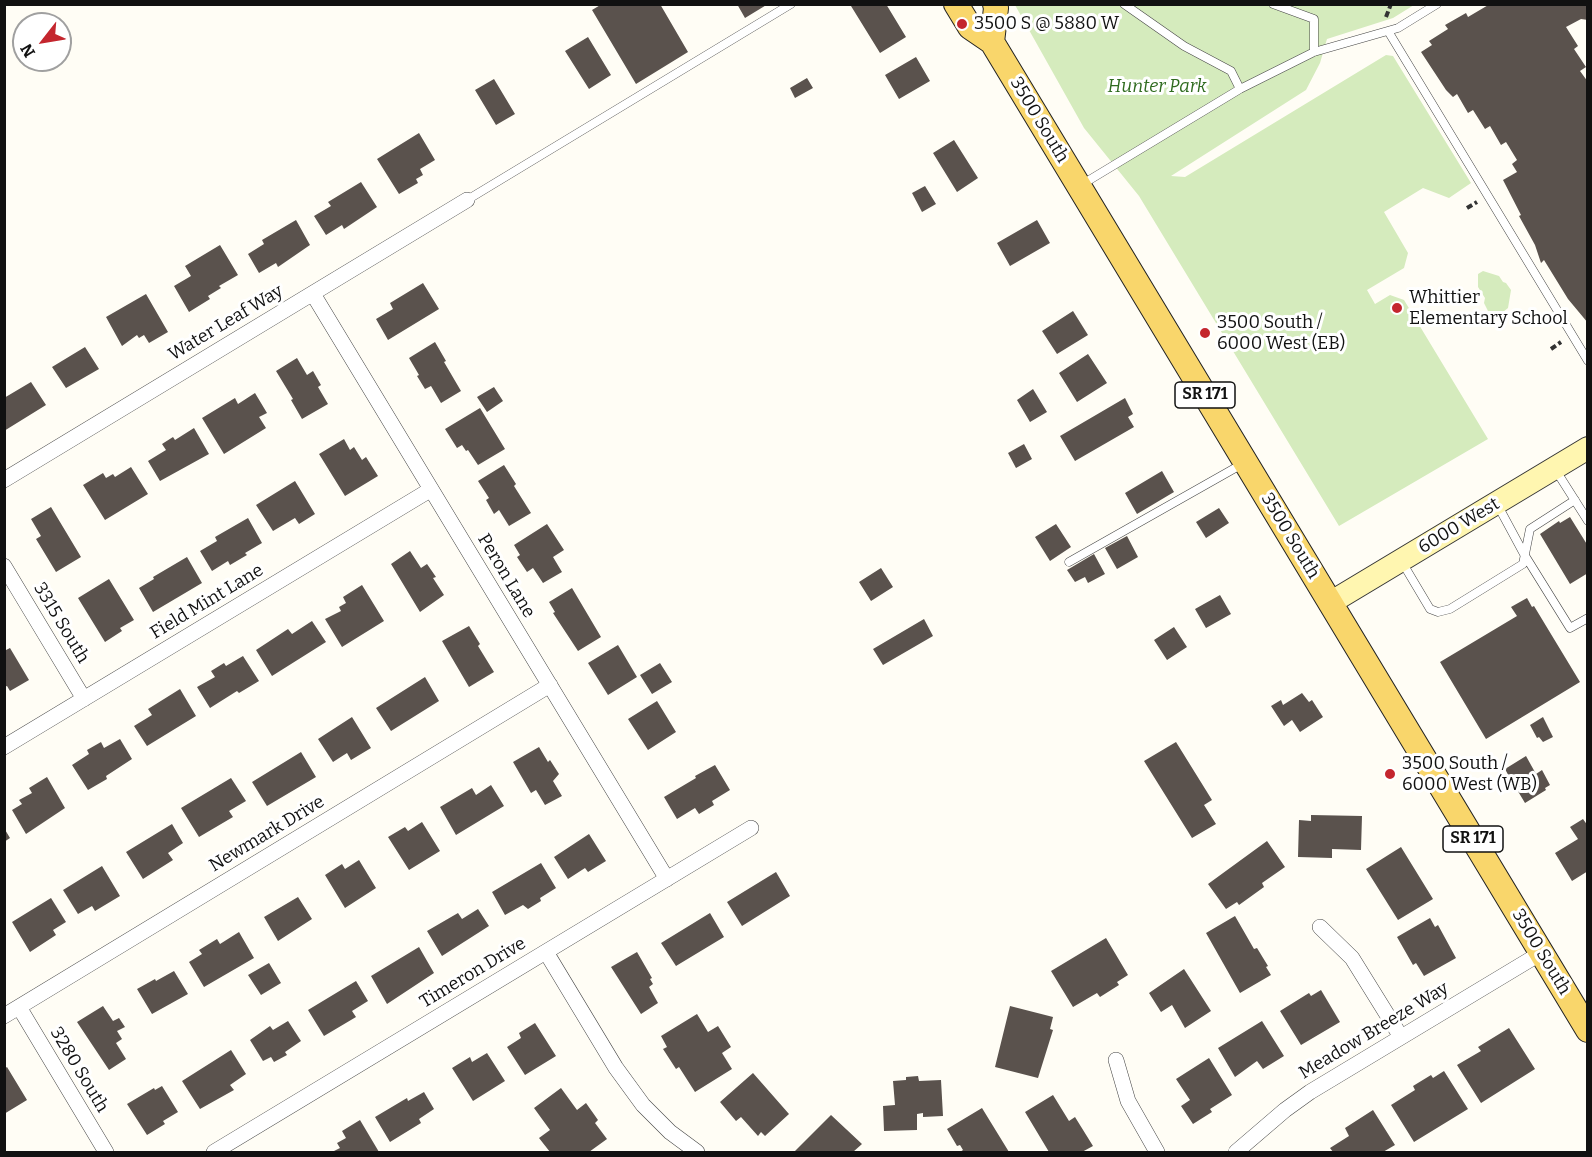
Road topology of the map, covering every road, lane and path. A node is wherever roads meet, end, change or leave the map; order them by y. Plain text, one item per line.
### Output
1 (791, 4) edge
2 (956, 4) edge
3 (995, 4) edge
4 (1124, 4) edge
5 (1273, 4) edge
6 (1391, 4) edge
7 (1437, 4) edge
8 (1386, 17) dead end
9 (1388, 31) junction
10 (992, 42) junction
11 (1314, 52) junction
12 (1240, 88) junction
13 (1079, 186) junction
14 (467, 200) joint
15 (1478, 202) dead end
16 (1467, 208) dead end
17 (313, 294) junction
18 (1561, 342) dead end
19 (1551, 349) dead end
20 (1587, 361) edge
21 (1587, 448) edge
22 (1246, 463) junction
23 (1555, 468) junction
24 (4, 480) edge
25 (430, 490) junction
26 (1575, 500) junction
27 (1496, 503) junction
28 (1587, 520) edge
29 (1524, 554) junction
30 (1401, 561) junction
31 (1069, 562) dead end
32 (4, 566) edge
33 (1330, 603) junction
34 (1587, 618) edge
35 (550, 685) junction
36 (84, 699) junction
37 (4, 747) edge
38 (752, 828) dead end
39 (667, 879) junction
40 (1320, 927) dead end
41 (546, 952) junction
42 (1541, 953) junction
43 (19, 1007) junction
44 (4, 1016) edge
45 (1587, 1029) edge
46 (1401, 1037) junction
47 (1116, 1060) dead end
48 (106, 1152) edge
49 (214, 1152) edge
50 (697, 1152) edge
51 (1158, 1152) edge
52 (1236, 1152) edge

1 - 14 lane
2 - 10 main road, 3500 South / SR 171
3 - 10 main road
4 - 12 lane
5 - 11 lane
6 - 8 path
7 - 9 lane
9 - 11 lane
9 - 20 lane
10 - 13 main road, 3500 South / SR 171
11 - 12 lane
12 - 13 lane
13 - 22 main road, 3500 South / SR 171
14 - 17 street, Water Leaf Way
15 - 16 path
17 - 24 street, Water Leaf Way
17 - 25 street, Peron Lane
18 - 19 path
21 - 23 street, 6000 West
22 - 31 lane
22 - 33 main road, 3500 South / SR 171
23 - 26 lane
23 - 27 street, 6000 West
25 - 35 street, Peron Lane
25 - 36 street, Field Mint Lane
26 - 28 lane
26 - 29 lane
27 - 29 lane
27 - 30 street, 6000 West
29 - 30 lane
29 - 34 lane
30 - 33 street, 6000 West
32 - 36 street, 3315 South
33 - 42 main road, 3500 South / SR 171
35 - 39 street, Peron Lane
35 - 43 street, Newmark Drive
36 - 37 street, Field Mint Lane
38 - 39 street, Timeron Drive
39 - 41 street, Timeron Drive
40 - 46 street
41 - 49 street, Timeron Drive
41 - 50 street
42 - 45 main road, 3500 South / SR 171
42 - 46 street, Meadow Breeze Way
43 - 44 street, Newmark Drive
43 - 48 street, 3280 South
46 - 52 street, Meadow Breeze Way
47 - 51 street

